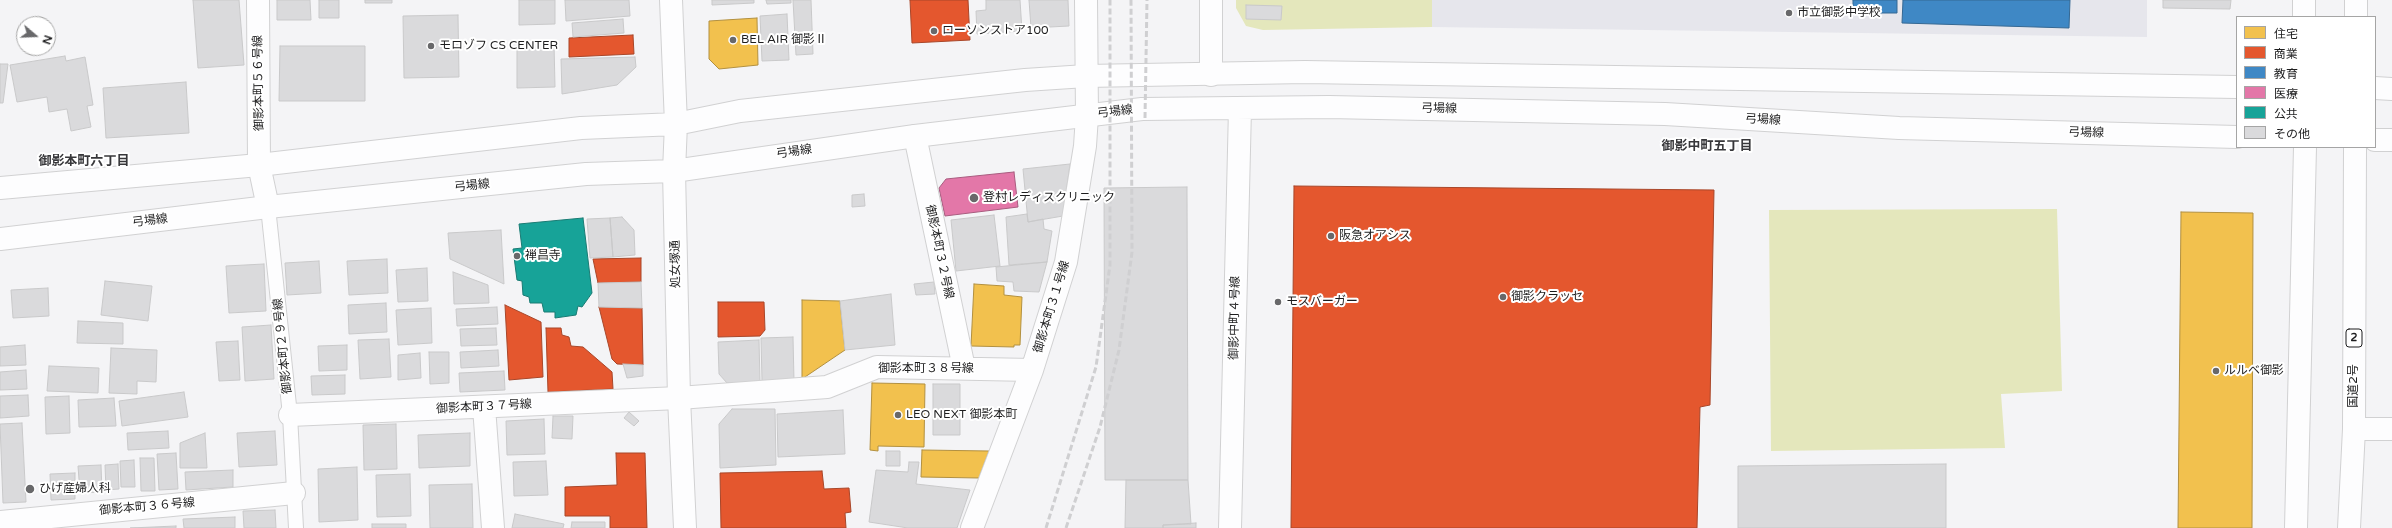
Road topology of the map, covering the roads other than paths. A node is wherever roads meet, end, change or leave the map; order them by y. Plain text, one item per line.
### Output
1 (258, 0) edge
2 (672, 0) edge
3 (1086, 0) edge
4 (1211, 0) edge
5 (2304, 0) edge
6 (2356, 0) edge
7 (2304, 16) edge
8 (2356, 16) edge
9 (1211, 75) junction
10 (1086, 76) junction
11 (2236, 87) edge
12 (2376, 88) edge
13 (2392, 89) edge
14 (1240, 108) junction
15 (1087, 116) junction
16 (676, 124) junction
17 (915, 136) junction
18 (2236, 137) edge
19 (2376, 140) edge
20 (2392, 140) edge
21 (2305, 148) edge
22 (2355, 148) edge
23 (259, 165) junction
24 (674, 171) junction
25 (0, 188) edge
26 (268, 207) junction
27 (0, 239) edge
28 (964, 368) junction
29 (1032, 370) junction
30 (679, 398) junction
31 (484, 407) junction
32 (290, 415) junction
33 (2392, 428) edge
34 (2354, 429) junction
35 (294, 493) junction
36 (115, 519) edge
37 (0, 522) edge
38 (296, 528) edge
39 (493, 528) edge
40 (684, 528) edge
41 (972, 528) edge
42 (1230, 528) edge
43 (2296, 528) edge
44 (2349, 528) edge

1 - 23 main road, 御影本町５６号線
2 - 16 main road, 処女塚通
3 - 10 main road, 御影本町３１号線
4 - 9 main road
5 - 7 main road
6 - 8 main road
9 - 10 main road
9 - 11 main road
9 - 14 main road
10 - 15 main road, 御影本町３１号線
10 - 16 main road
12 - 13 main road
14 - 15 main road, 弓場線
14 - 18 main road, 弓場線
14 - 42 main road, 御影中町４号線
15 - 17 main road, 弓場線
15 - 29 main road, 御影本町３１号線
16 - 23 main road
16 - 24 main road, 処女塚通
17 - 24 main road, 弓場線
17 - 28 main road, 御影本町３２号線
19 - 20 main road
21 - 43 main road
22 - 34 main road, 国道2号 / 2
23 - 25 main road
23 - 26 main road, 御影本町２９号線
24 - 26 main road, 弓場線
24 - 30 main road, 処女塚通
26 - 27 main road, 弓場線
26 - 32 lane, 御影本町２９号線
28 - 29 main road, 御影本町３８号線
28 - 30 main road, 御影本町３８号線
29 - 41 main road, 御影本町３１号線
30 - 31 main road, 御影本町３７号線
30 - 40 main road, 処女塚通
31 - 32 main road, 御影本町３７号線
31 - 39 main road
32 - 35 lane, 御影本町２９号線
33 - 34 main road
34 - 44 main road, 国道2号 / 2
35 - 36 main road, 御影本町３６号線
35 - 38 lane, 御影本町２９号線
36 - 37 main road, 御影本町３６号線

